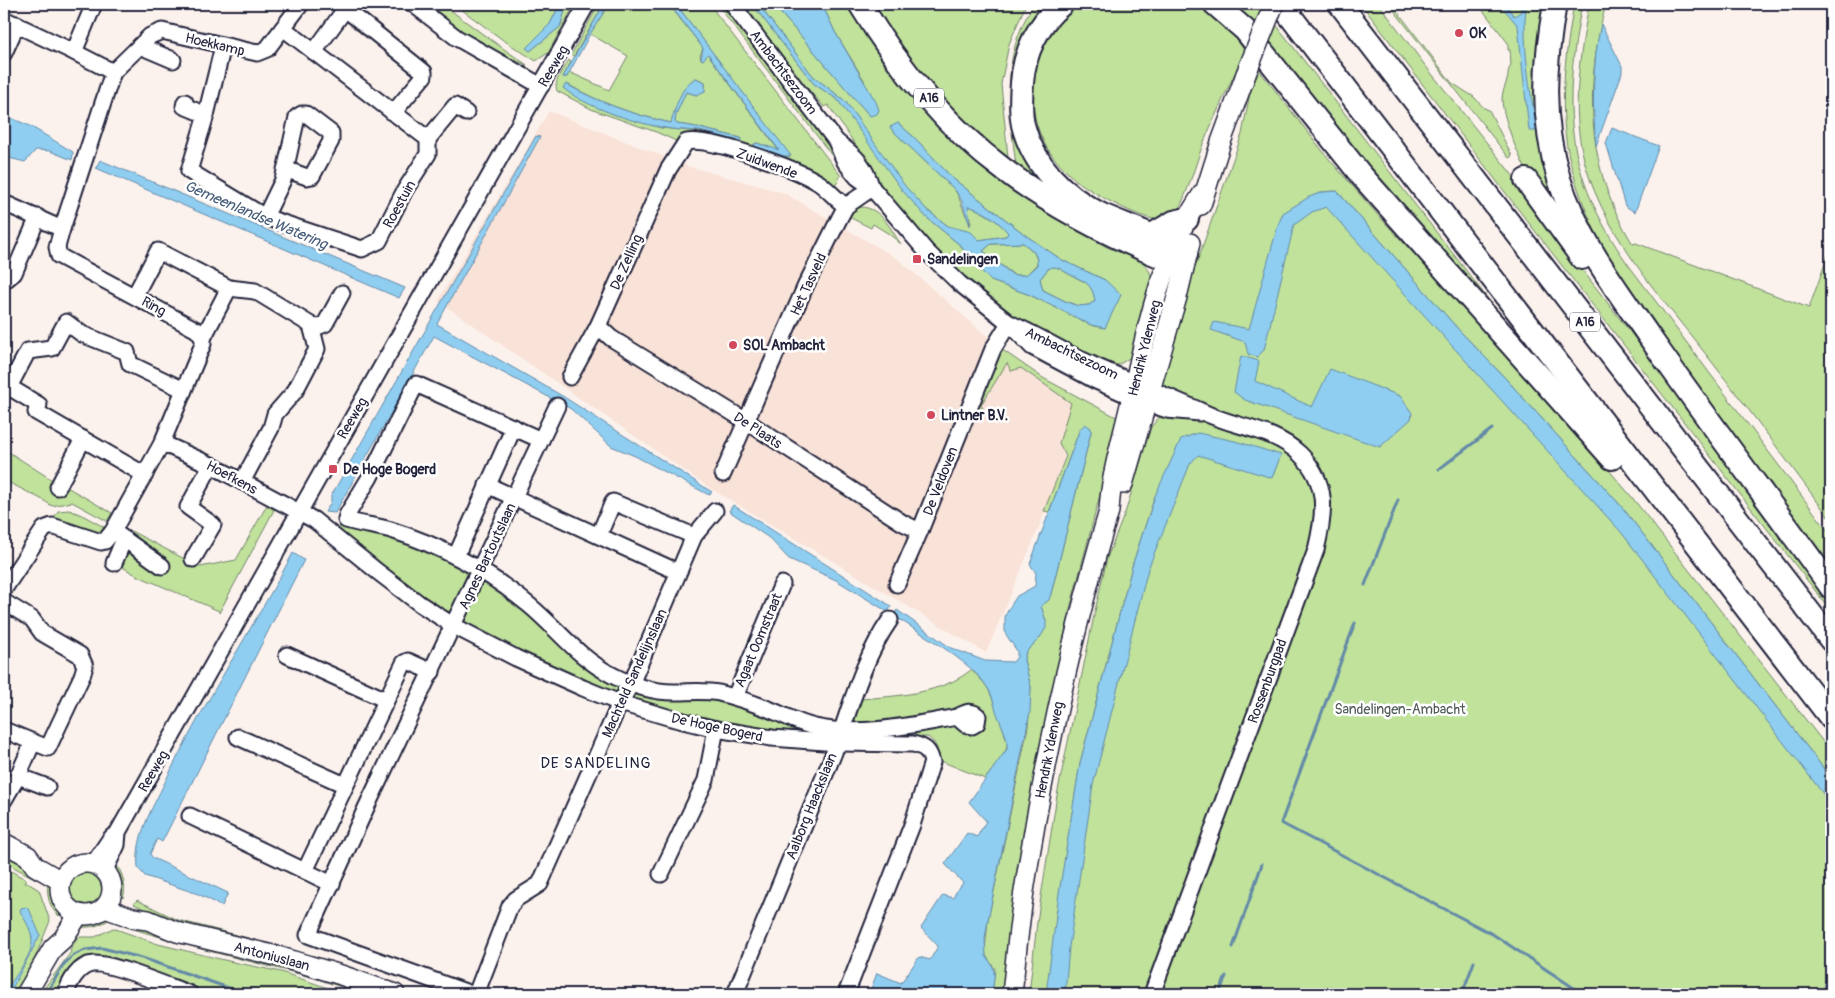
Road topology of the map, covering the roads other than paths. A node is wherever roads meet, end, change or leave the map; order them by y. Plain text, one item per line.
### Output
1 (94, 4) edge
2 (301, 4) edge
3 (413, 4) edge
4 (587, 4) edge
5 (732, 4) edge
6 (860, 4) edge
7 (1062, 4) edge
8 (1215, 4) edge
9 (1274, 4) edge
10 (1281, 4) edge
11 (1340, 4) edge
12 (1555, 4) edge
13 (10, 22) edge
14 (283, 28) junction
15 (140, 46) junction
16 (223, 46) junction
17 (74, 52) junction
18 (314, 52) junction
19 (4, 53) edge
20 (173, 60) dead end
21 (113, 72) junction
22 (541, 86) junction
23 (185, 102) dead end
24 (393, 113) junction
25 (466, 113) dead end
26 (206, 114) junction
27 (428, 139) junction
28 (682, 146) joint
29 (284, 170) dead end
30 (1526, 180) dead end
31 (872, 188) junction
32 (1203, 193) junction
33 (4, 203) edge
34 (846, 206) junction
35 (38, 217) junction
36 (265, 217) junction
37 (1187, 219) junction
38 (62, 229) junction
39 (1152, 235) junction
40 (1177, 253) junction
41 (4, 282) edge
42 (228, 288) junction
43 (342, 293) dead end
44 (134, 295) junction
45 (1009, 324) junction
46 (598, 326) junction
47 (312, 329) junction
48 (203, 338) junction
49 (1677, 376) junction
50 (570, 377) dead end
51 (6, 385) edge
52 (184, 390) junction
53 (1141, 392) junction
54 (557, 406) dead end
55 (746, 421) junction
56 (514, 427) junction
57 (83, 440) junction
58 (541, 440) junction
59 (162, 443) junction
60 (212, 465) junction
61 (146, 474) junction
62 (723, 474) dead end
63 (242, 482) junction
64 (487, 486) junction
65 (58, 487) dead end
66 (514, 498) junction
67 (715, 511) dead end
68 (301, 512) junction
69 (920, 531) junction
70 (119, 535) junction
71 (599, 535) junction
72 (694, 536) junction
73 (1701, 549) junction
74 (456, 556) junction
75 (193, 559) dead end
76 (114, 563) dead end
77 (162, 566) dead end
78 (479, 569) junction
79 (678, 572) junction
80 (782, 584) dead end
81 (897, 584) dead end
82 (1831, 587) edge
83 (4, 589) edge
84 (4, 602) edge
85 (890, 620) dead end
86 (454, 626) junction
87 (1831, 640) edge
88 (287, 655) dead end
89 (432, 672) junction
90 (631, 684) junction
91 (735, 697) junction
92 (386, 700) junction
93 (620, 703) junction
94 (957, 717) dead end
95 (1831, 718) edge
96 (716, 728) junction
97 (4, 730) edge
98 (238, 737) dead end
99 (839, 737) junction
100 (33, 742) junction
101 (18, 776) junction
102 (345, 786) junction
103 (47, 788) dead end
104 (4, 800) edge
105 (190, 816) dead end
106 (4, 843) edge
107 (100, 866) junction
108 (305, 871) junction
109 (661, 874) dead end
110 (64, 876) junction
111 (332, 884) junction
112 (108, 902) junction
113 (73, 911) junction
114 (26, 994) edge
115 (66, 994) edge
116 (190, 994) edge
117 (395, 994) edge
118 (471, 994) edge
119 (476, 994) edge
120 (735, 994) edge
121 (846, 994) edge
122 (1012, 994) edge
123 (1152, 994) edge

1 - 17 street
2 - 14 street, Hoekkamp
3 - 22 street
4 - 22 street, Reeweg
5 - 31 street, Ambachtsezoom
6 - 40 highway, A16
7 - 39 highway
8 - 73 highway
9 - 32 main road, Hendrik Ydenweg, bridge
10 - 73 highway
11 - 87 highway, A16
12 - 49 highway, A16
13 - 17 street
13 - 19 street
14 - 16 street, Hoekkamp
14 - 18 street
15 - 16 street, Hoekkamp
15 - 20 street, Hoekkamp
15 - 21 street, Hoekkamp
16 - 26 street, Roestuin
17 - 21 street
18 - 24 street
18 - 24 street
21 - 38 street, Ring
22 - 68 street, Reeweg
23 - 26 street
24 - 27 street
25 - 27 street, Roestuin
26 - 36 street, Roestuin
27 - 36 street, Roestuin
28 - 34 street, Zuidwende
28 - 46 street, De Zelling
29 - 36 street
30 - 49 highway, A16
31 - 34 street, Het Tasveld
31 - 45 street, Ambachtsezoom
32 - 37 main road, Hendrik Ydenweg
32 - 40 main road, Hendrik Ydenweg
33 - 35 street
34 - 55 street, Het Tasveld
35 - 38 street
35 - 41 street
37 - 39 highway
37 - 40 main road, Hendrik Ydenweg
38 - 44 street, Ring
39 - 40 highway
40 - 53 main road, Hendrik Ydenweg
42 - 44 street
42 - 47 street
42 - 48 street
43 - 47 street
44 - 48 street, Ring
45 - 53 street, Ambachtsezoom
45 - 69 street, De Veldoven
46 - 50 street, De Zelling
46 - 55 street, De Plaats
47 - 63 street
48 - 52 street
49 - 82 highway, A16
51 - 52 street
51 - 57 street
52 - 59 street
53 - 122 main road, Hendrik Ydenweg
53 - 123 street, Rossenburgpad
54 - 58 street, Agnes Bartoutslaan
55 - 62 street, Het Tasveld
55 - 69 street, De Plaats
56 - 58 street
56 - 64 street, Agnes Bartoutslaan
56 - 74 street, De Hoge Bogerd
57 - 61 street
57 - 65 street
58 - 66 street, Agnes Bartoutslaan
59 - 60 street, Hoefkens
59 - 61 street
60 - 63 street, Hoefkens
60 - 75 street
61 - 70 street
63 - 68 street, Hoefkens
64 - 66 street
64 - 74 street, Agnes Bartoutslaan
66 - 71 street
66 - 78 street, Agnes Bartoutslaan
67 - 72 street, Machteld Sandelijnslaan
68 - 86 street, De Hoge Bogerd
68 - 107 street, Reeweg
69 - 81 street, De Veldoven
70 - 76 street
70 - 77 street
70 - 83 street
71 - 72 street
71 - 79 street
72 - 79 street, Machteld Sandelijnslaan
73 - 95 highway
74 - 78 street, De Hoge Bogerd
78 - 86 street, Agnes Bartoutslaan
78 - 90 street, De Hoge Bogerd
79 - 90 street, Machteld Sandelijnslaan
80 - 91 street, Agaat Oomstraat
84 - 100 street
85 - 99 street, Aalborg Haackslaan
86 - 89 street, Agnes Bartoutslaan
86 - 93 street, De Hoge Bogerd
88 - 92 street
89 - 92 street
89 - 111 street, Agnes Bartoutslaan
90 - 91 street, De Hoge Bogerd
90 - 93 street, Machteld Sandelijnslaan
91 - 99 street, De Hoge Bogerd
92 - 102 street
93 - 96 street, De Hoge Bogerd
93 - 119 street, Machteld Sandelijnslaan
94 - 99 street, De Hoge Bogerd
96 - 99 street, De Hoge Bogerd
96 - 109 street
97 - 100 street
98 - 102 street
99 - 120 street, Aalborg Haackslaan
99 - 121 street, De Hoge Bogerd
100 - 101 street
101 - 103 street
101 - 104 street
102 - 108 street
105 - 108 street
106 - 110 main road
107 - 110 main road
107 - 112 main road
108 - 111 street
110 - 113 main road
111 - 118 street, Agnes Bartoutslaan
112 - 113 main road
112 - 117 main road, Antoniuslaan
113 - 114 main road
115 - 116 street

